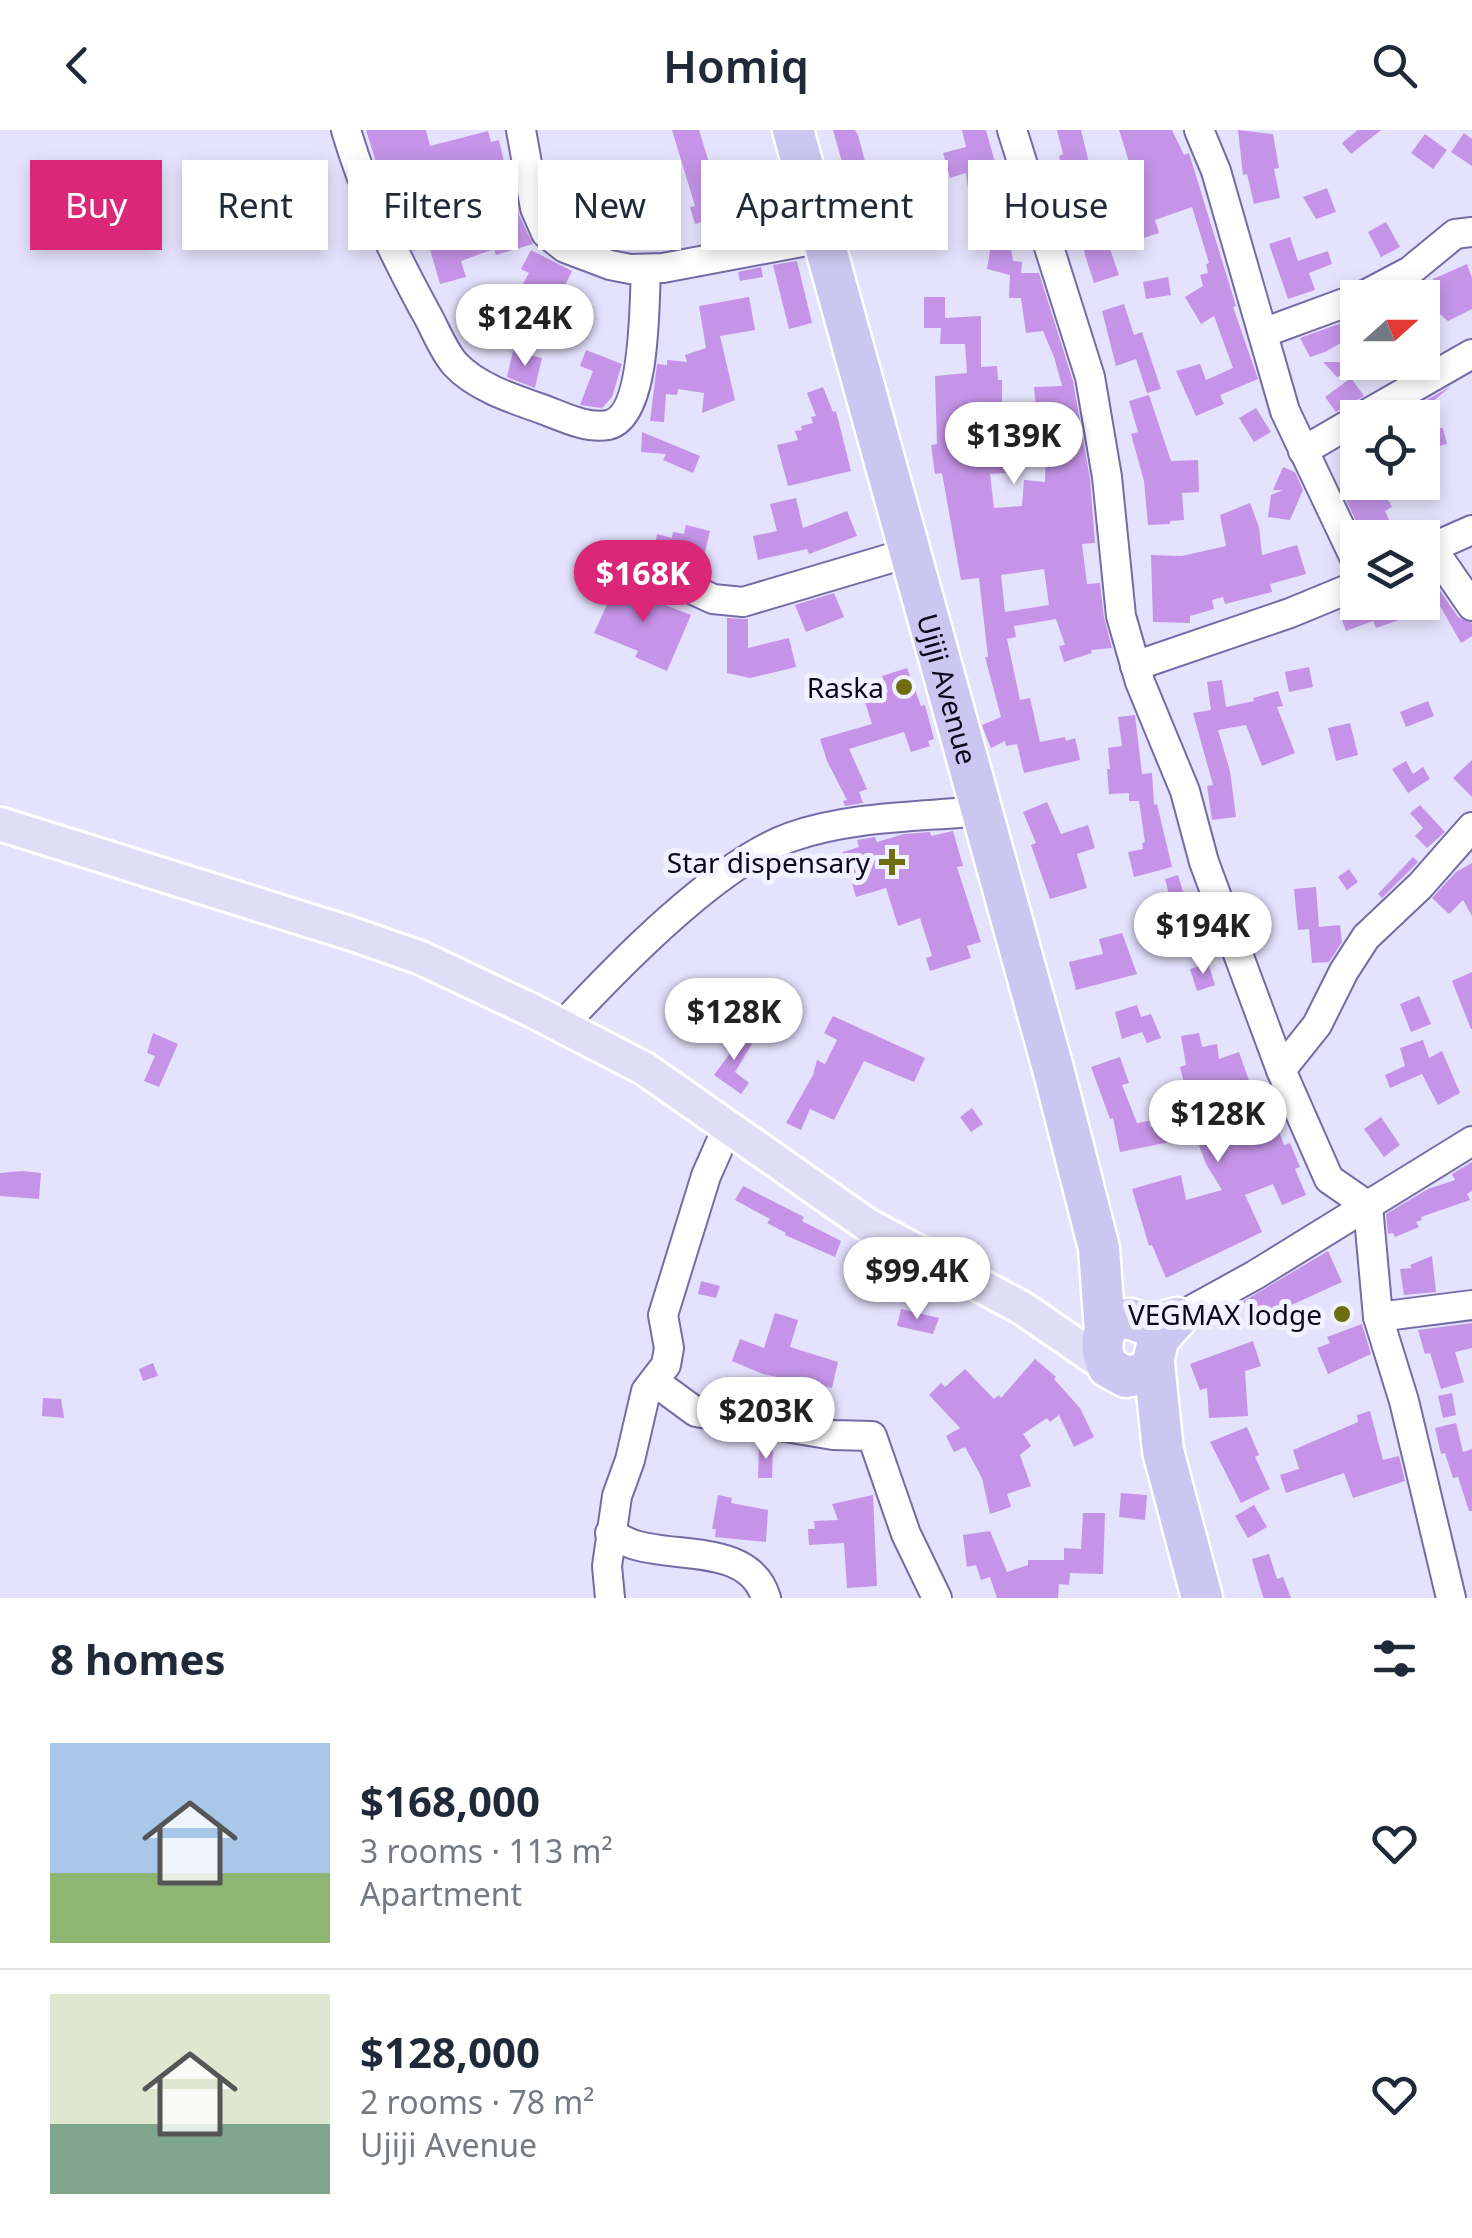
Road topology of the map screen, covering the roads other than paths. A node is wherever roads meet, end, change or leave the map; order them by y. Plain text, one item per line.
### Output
1 (346, 130) edge
2 (521, 130) edge
3 (794, 130) edge
4 (1012, 130) edge
5 (1199, 130) edge
6 (802, 160) edge
7 (1472, 232) edge
8 (764, 250) edge
9 (825, 250) edge
10 (646, 270) junction
11 (1393, 280) edge
12 (1340, 305) edge
13 (1263, 333) junction
14 (1472, 354) edge
15 (1391, 400) edge
16 (1340, 429) edge
17 (1302, 452) junction
18 (1340, 529) edge
19 (1472, 530) edge
20 (1440, 544) edge
21 (908, 553) junction
22 (1440, 566) edge
23 (670, 579) dead end
24 (1340, 592) edge
25 (1472, 606) edge
26 (1135, 666) junction
27 (981, 811) junction
28 (0, 824) edge
29 (1472, 827) edge
30 (562, 1026) junction
31 (1281, 1070) junction
32 (728, 1126) junction
33 (1472, 1141) edge
34 (1368, 1206) junction
35 (1472, 1305) edge
36 (1378, 1317) junction
37 (1135, 1346) junction
38 (654, 1382) junction
39 (610, 1533) junction
40 (610, 1598) edge
41 (766, 1598) edge
42 (937, 1598) edge
43 (1202, 1598) edge
44 (1451, 1598) edge

1 - 10 street
2 - 10 street
3 - 6 highway, Ujiji Avenue
4 - 26 street
5 - 13 street
7 - 11 street
8 - 10 street
9 - 21 highway, Ujiji Avenue
12 - 13 street
13 - 17 street
14 - 15 street
16 - 17 street
17 - 18 street
19 - 20 street
21 - 23 street
21 - 27 highway, Ujiji Avenue
22 - 25 street
24 - 26 street
26 - 31 street
27 - 30 street
27 - 37 highway, Ujiji Avenue
28 - 30 main road
29 - 31 street
30 - 32 main road
31 - 34 street
32 - 37 main road
32 - 38 street
33 - 34 street
34 - 36 street
34 - 37 street
35 - 36 street
36 - 44 street
37 - 43 highway, Ujiji Avenue
38 - 39 street
38 - 42 street
39 - 40 street
39 - 41 street

